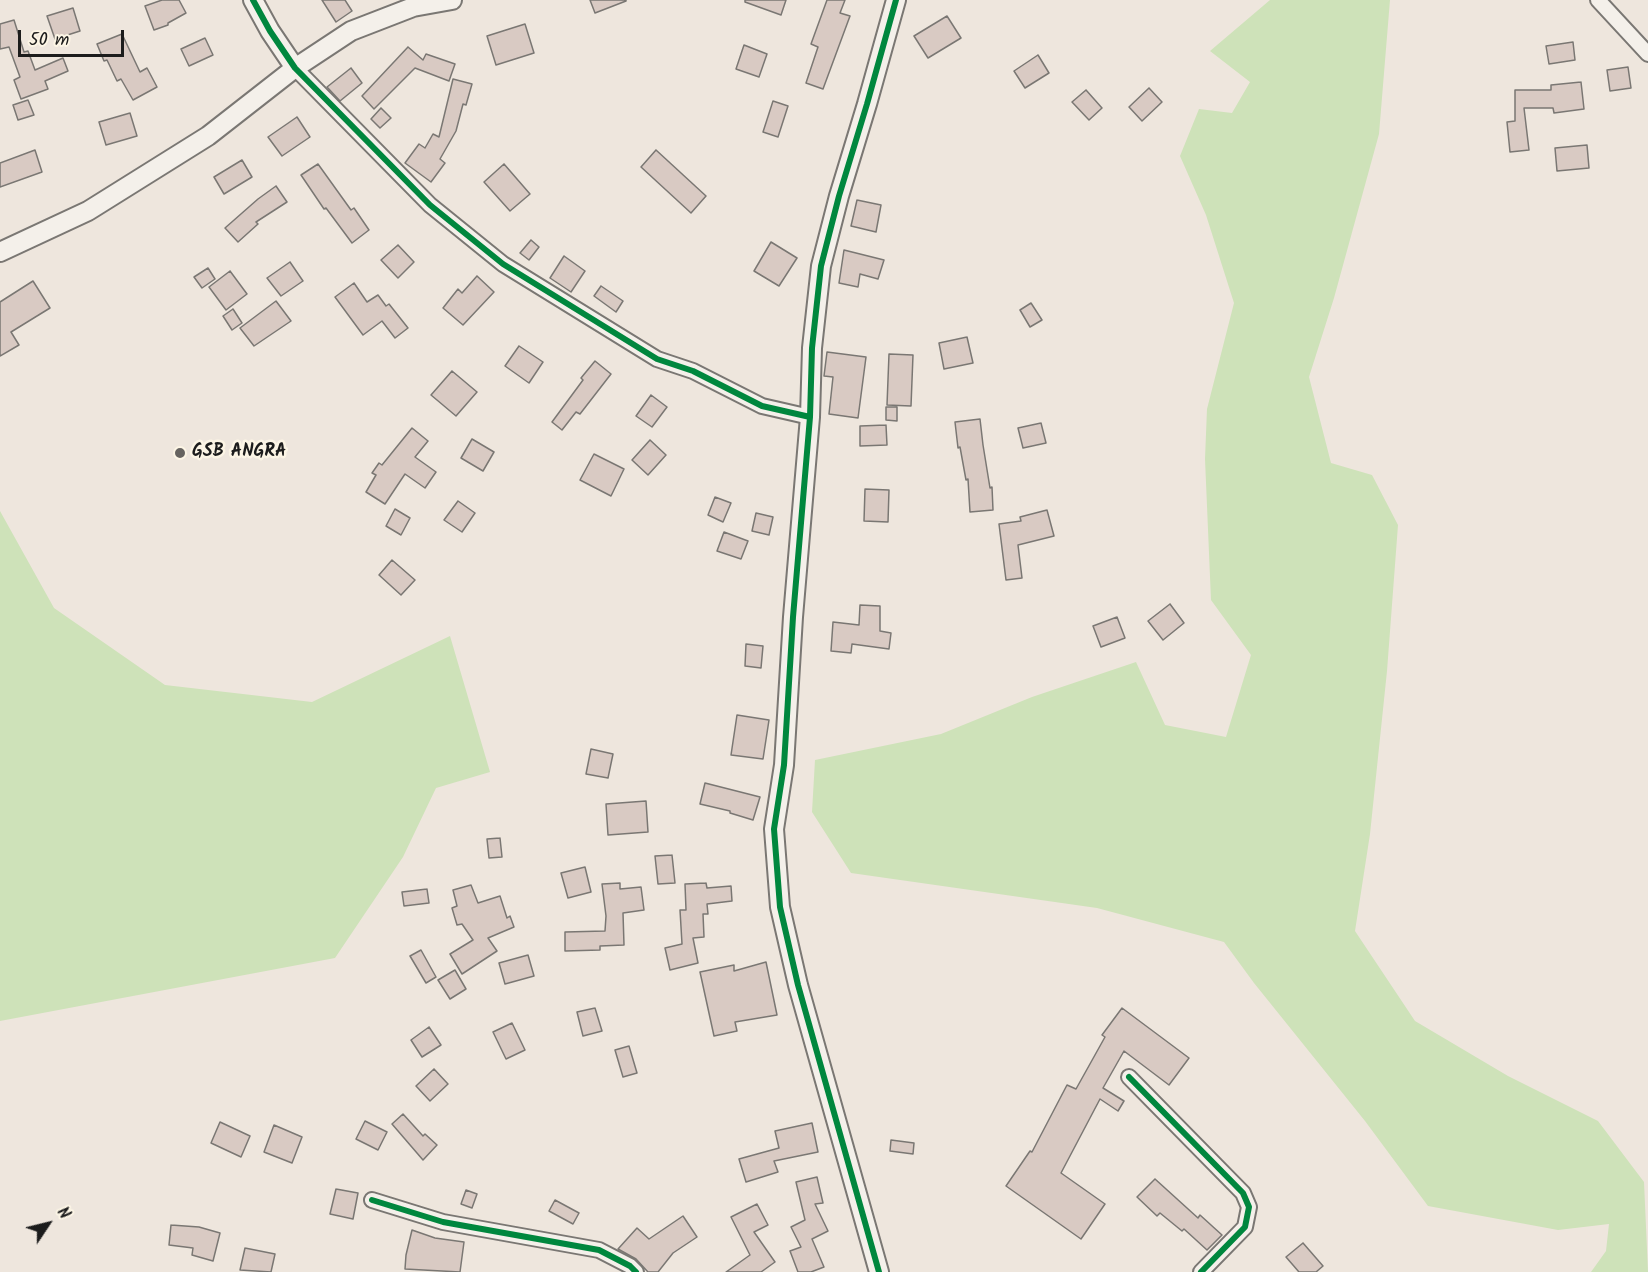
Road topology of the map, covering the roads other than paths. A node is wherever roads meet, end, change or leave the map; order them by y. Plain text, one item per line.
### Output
1 (253, 0) edge
2 (452, 0) edge
3 (896, 0) edge
4 (1598, 0) edge
5 (1648, 54) edge
6 (295, 68) junction
7 (0, 252) edge
8 (810, 417) junction
9 (1129, 1077) dead end
10 (372, 1200) dead end
11 (636, 1272) edge
12 (879, 1272) edge
13 (1201, 1272) edge

1 - 6 street
2 - 6 street
3 - 8 street
4 - 5 street
6 - 7 street
6 - 8 street
8 - 12 street
9 - 13 street
10 - 11 street

